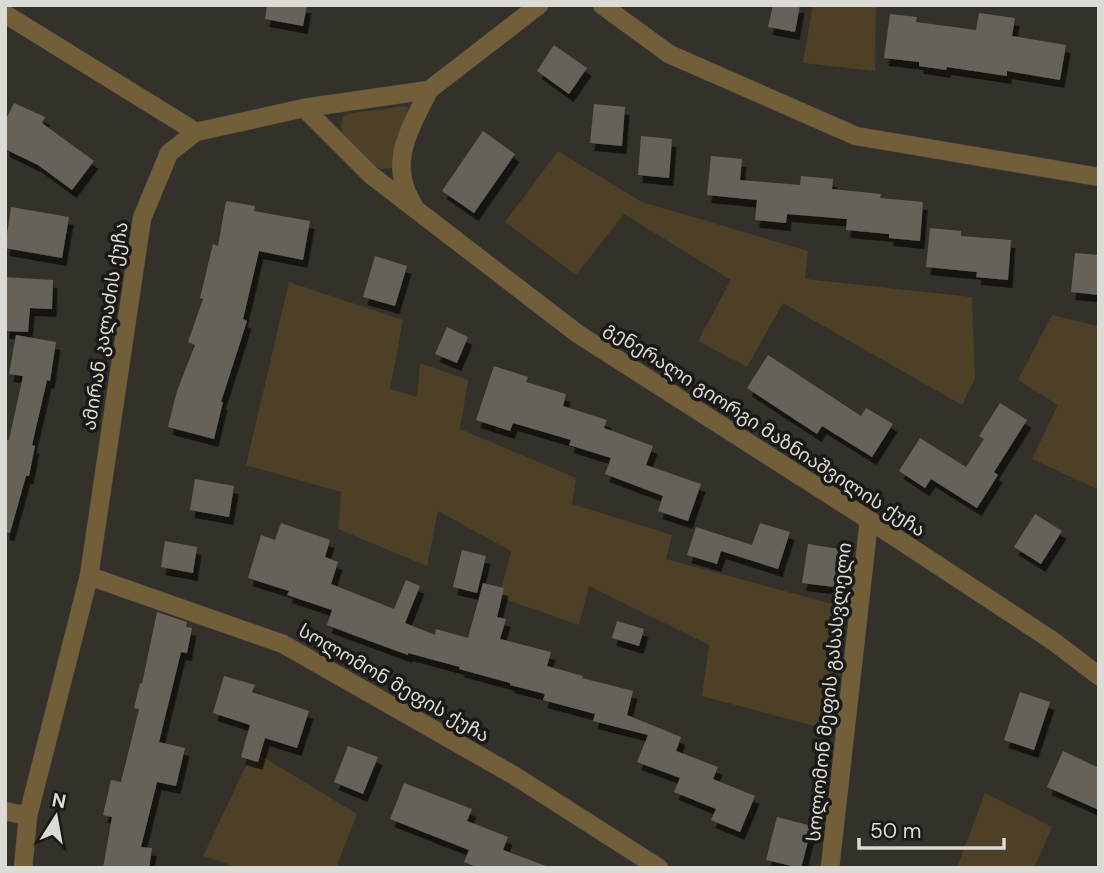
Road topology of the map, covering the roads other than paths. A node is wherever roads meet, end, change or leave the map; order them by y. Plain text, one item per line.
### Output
1 (538, 5) edge
2 (602, 5) edge
3 (5, 14) edge
4 (429, 90) junction
5 (304, 108) junction
6 (196, 132) junction
7 (1099, 177) edge
8 (416, 209) junction
9 (869, 520) junction
10 (89, 576) junction
11 (1099, 676) edge
12 (5, 811) edge
13 (28, 816) junction
14 (23, 868) edge
15 (659, 868) edge
16 (830, 868) edge

1 - 4 street, ამირან კალაძის ქუჩა
2 - 7 street
3 - 6 street
4 - 5 street, ამირან კალაძის ქუჩა
4 - 8 street, გენერალი გიორგი მაზნიაშვილის ქუჩა
5 - 6 street, ამირან კალაძის ქუჩა
5 - 8 street, გენერალი გიორგი მაზნიაშვილის ქუჩა
6 - 10 street, ამირან კალაძის ქუჩა
8 - 9 street, გენერალი გიორგი მაზნიაშვილის ქუჩა
9 - 11 street, გენერალი გიორგი მაზნიაშვილის ქუჩა
9 - 16 street, სოლომონ მეფის გასასვლელი
10 - 13 street, ამირან კალაძის ქუჩა
10 - 15 street, სოლომონ მეფის ქუჩა
12 - 13 street
13 - 14 street, ამირან კალაძის ქუჩა

